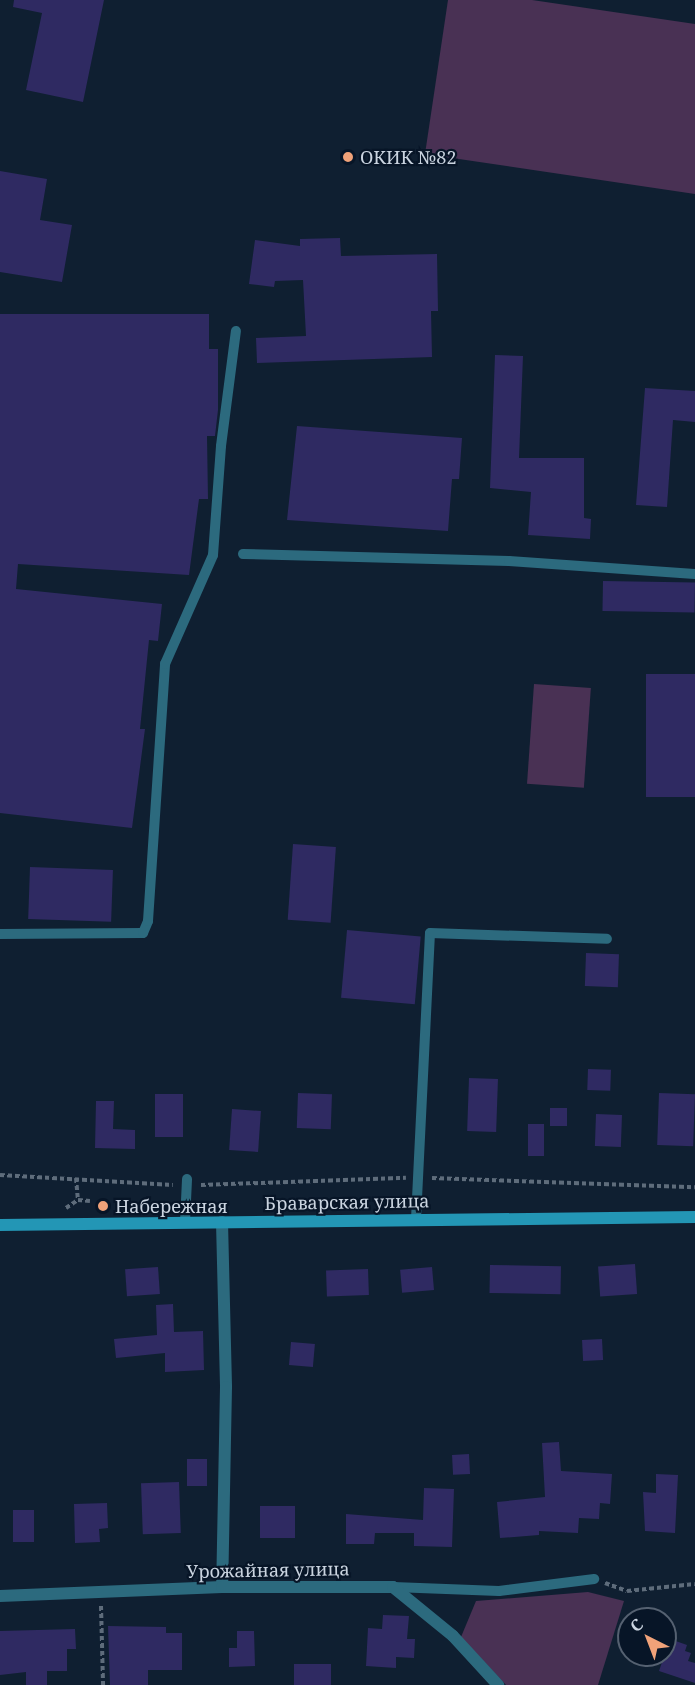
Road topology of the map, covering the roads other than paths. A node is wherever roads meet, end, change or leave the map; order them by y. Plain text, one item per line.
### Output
1 (236, 331) dead end
2 (243, 554) dead end
3 (695, 574) edge
4 (0, 934) edge
5 (607, 939) dead end
6 (186, 1182) road end
7 (695, 1217) edge
8 (416, 1220) junction
9 (186, 1222) junction
10 (222, 1222) junction
11 (0, 1226) edge
12 (594, 1579) road end
13 (222, 1587) junction
14 (393, 1587) junction
15 (0, 1596) edge
16 (494, 1683) edge

1 - 4 lane
2 - 3 lane
5 - 8 lane
6 - 9 lane
7 - 8 main road, Браварская улица
8 - 10 main road, Браварская улица
9 - 10 main road, Браварская улица
9 - 11 main road, Браварская улица
10 - 13 street
12 - 14 lane
13 - 14 street, Урожайная улица
13 - 15 street, Урожайная улица
14 - 16 street

